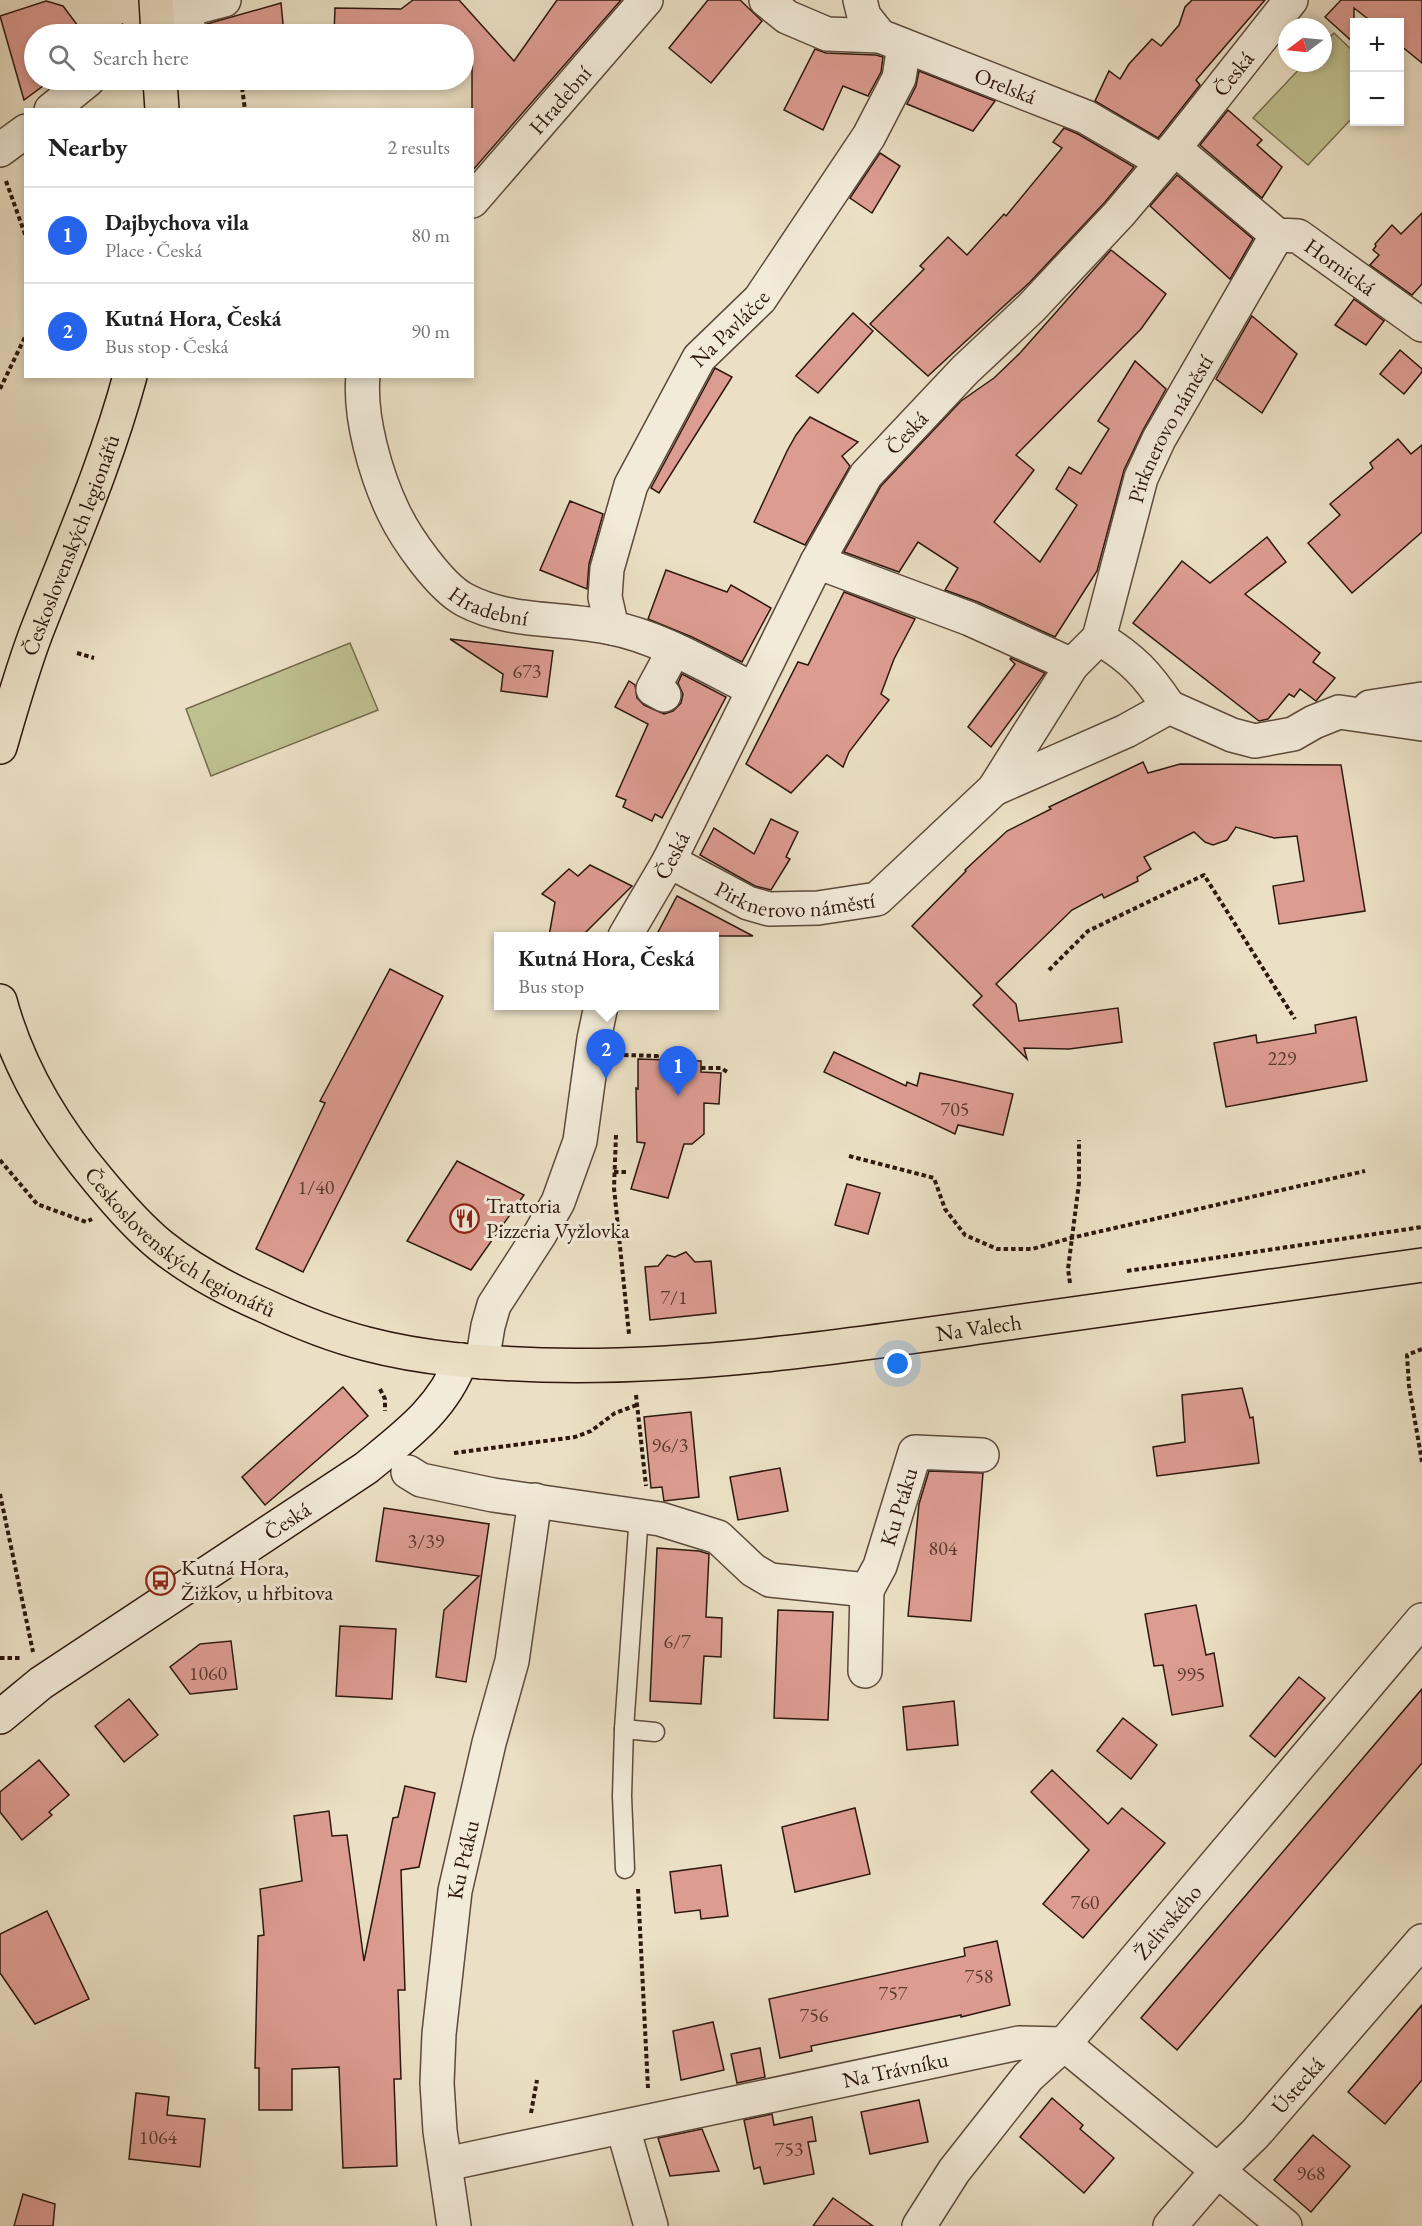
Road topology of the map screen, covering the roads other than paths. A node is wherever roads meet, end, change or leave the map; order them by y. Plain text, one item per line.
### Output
1 (224, 0) edge
2 (646, 0) edge
3 (766, 0) edge
4 (860, 0) edge
5 (1292, 0) edge
6 (157, 17) edge
7 (194, 22) edge
8 (892, 41) junction
9 (76, 90) edge
10 (161, 90) edge
11 (53, 108) edge
12 (162, 108) edge
13 (1168, 155) junction
14 (474, 199) edge
15 (1277, 235) junction
16 (1422, 325) edge
17 (130, 378) edge
18 (363, 378) edge
19 (817, 562) junction
20 (612, 628) junction
21 (1099, 638) junction
22 (674, 650) junction
23 (1072, 665) junction
24 (753, 689) junction
25 (664, 695) dead end
26 (1422, 699) edge
27 (1168, 707) junction
28 (1339, 712) junction
29 (1422, 724) edge
30 (0, 747) edge
31 (994, 789) junction
32 (669, 861) junction
33 (627, 932) edge
34 (0, 1001) edge
35 (601, 1010) edge
36 (1422, 1265) edge
37 (471, 1361) junction
38 (982, 1455) dead end
39 (408, 1472) road end
40 (535, 1500) junction
41 (645, 1515) junction
42 (867, 1590) junction
43 (1422, 1620) edge
44 (865, 1671) dead end
45 (0, 1717) edge
46 (624, 1729) junction
47 (655, 1732) dead end
48 (625, 1869) dead end
49 (1422, 1941) edge
50 (1064, 2044) junction
51 (623, 2128) junction
52 (446, 2164) junction
53 (1218, 2170) junction
54 (454, 2226) edge
55 (651, 2226) edge
56 (918, 2226) edge
57 (1170, 2226) edge
58 (1285, 2226) edge

1 - 7 street
2 - 14 street, Hradební
3 - 8 street
4 - 8 street
5 - 13 street, Česká
6 - 7 street
8 - 13 street, Orelská
8 - 20 street, Na Pavláčce
9 - 11 street
10 - 12 main road
13 - 15 street, Hornická
13 - 19 street, Česká
15 - 16 street, Hornická
15 - 21 street, Pirknerovo náměstí
17 - 30 main road, Československých legionářů
18 - 20 street, Hradební
19 - 23 street
19 - 24 street, Česká
20 - 22 street, Hradební
21 - 23 street, Pirknerovo náměstí
21 - 27 street
22 - 24 street, Hradební
22 - 25 street
23 - 31 street, Pirknerovo náměstí
24 - 32 street, Česká
26 - 28 street
27 - 28 street
27 - 31 street, Pirknerovo náměstí
28 - 29 street
31 - 32 street, Pirknerovo náměstí
32 - 33 street, Česká
34 - 37 main road, Československých legionářů
35 - 37 street, Česká
36 - 37 main road, Na Valech
37 - 45 street, Česká
38 - 42 street, Ku Ptáku
39 - 40 street
40 - 41 street
40 - 52 street, Ku Ptáku
41 - 42 street
41 - 46 lane
42 - 44 street, Ku Ptáku
43 - 50 street, Želivského
46 - 47 lane
46 - 48 lane
49 - 53 street, Ústecká
50 - 51 street, Na Trávníku
50 - 53 street
50 - 56 street, Želivského
51 - 52 street, Na Trávníku
51 - 55 street
52 - 54 street, Ku Ptáku
53 - 57 street, Ústecká
53 - 58 street

